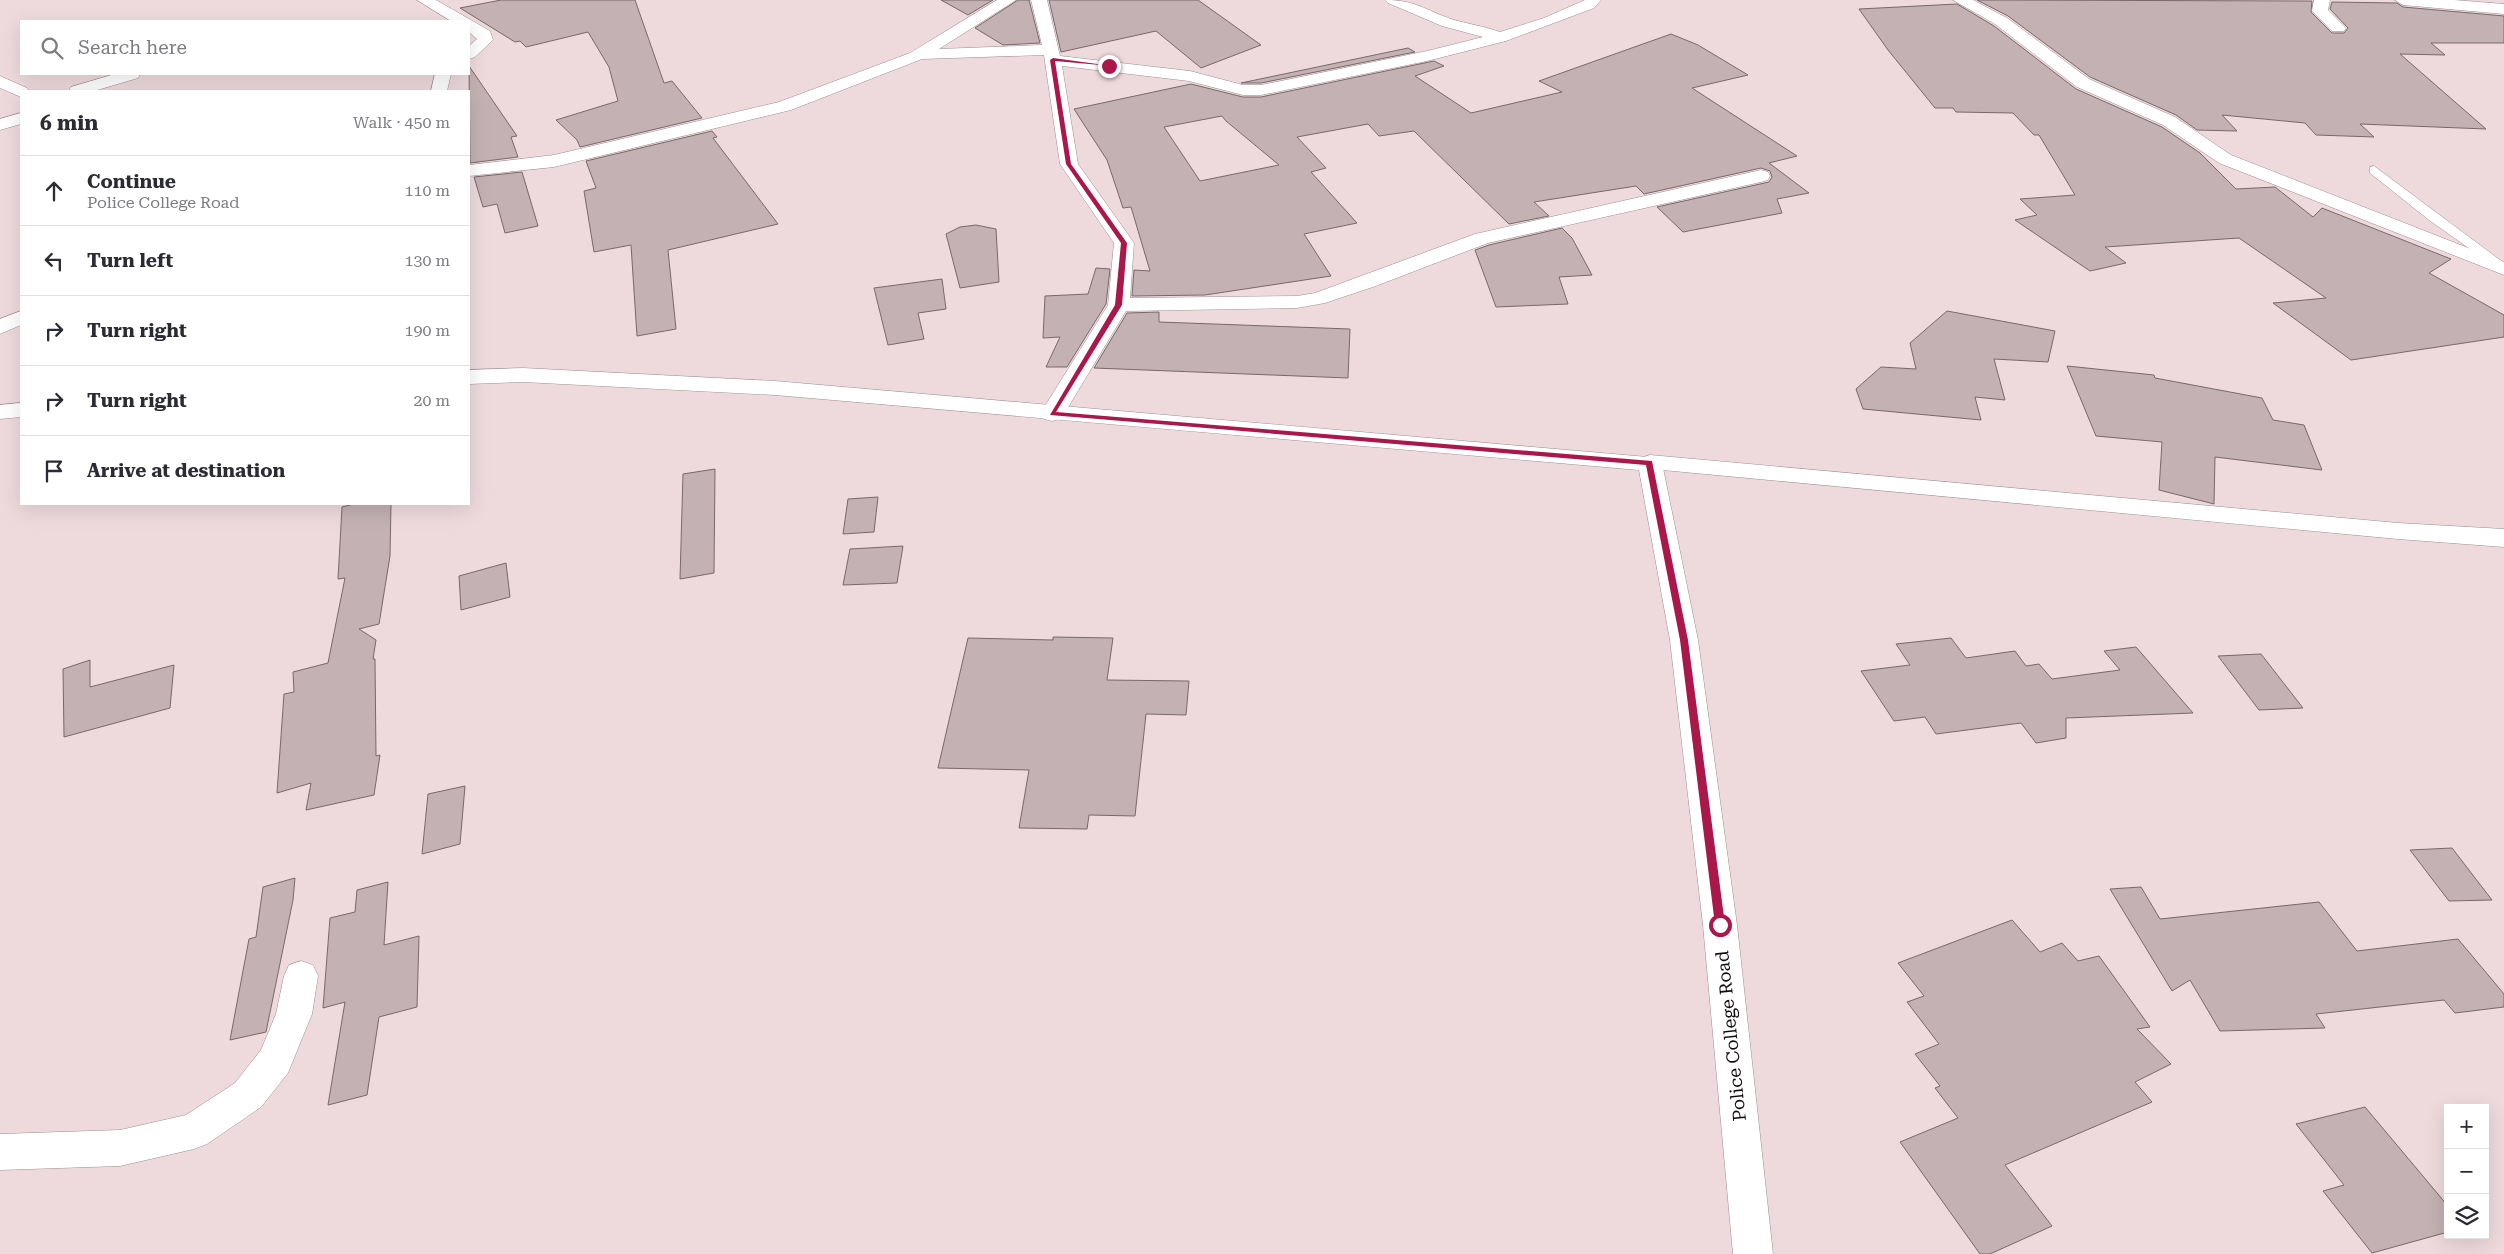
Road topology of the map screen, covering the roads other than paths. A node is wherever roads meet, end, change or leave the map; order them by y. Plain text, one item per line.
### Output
1 (425, 0) edge
2 (1008, 0) edge
3 (1039, 0) edge
4 (1393, 0) edge
5 (1593, 0) edge
6 (1961, 0) edge
7 (2322, 0) edge
8 (2403, 0) edge
9 (2504, 9) edge
10 (460, 20) edge
11 (470, 26) edge
12 (2338, 28) dead end
13 (1500, 38) junction
14 (470, 53) edge
15 (1052, 55) junction
16 (918, 56) junction
17 (129, 75) edge
18 (443, 75) edge
19 (0, 81) edge
20 (80, 90) edge
21 (439, 90) edge
22 (20, 91) edge
23 (20, 118) edge
24 (0, 125) edge
25 (2374, 170) dead end
26 (470, 171) edge
27 (1761, 176) dead end
28 (2504, 269) edge
29 (1119, 305) junction
30 (20, 318) edge
31 (0, 328) edge
32 (470, 377) edge
33 (20, 410) edge
34 (0, 412) edge
35 (1052, 414) junction
36 (1650, 463) junction
37 (2504, 538) edge
38 (301, 976) dead end
39 (0, 1152) edge
40 (1753, 1254) edge

1 - 10 street
2 - 16 street
3 - 15 street
4 - 13 street
5 - 13 street
6 - 28 street
7 - 12 street
8 - 9 street
11 - 14 street
13 - 15 street
15 - 16 street
15 - 29 street
16 - 26 street
17 - 20 street
18 - 21 street
19 - 22 street
23 - 24 street
25 - 28 lane
27 - 29 street
29 - 35 street
30 - 31 street
32 - 35 street
33 - 34 street
35 - 36 street
36 - 37 street
36 - 40 street, Police College Road
38 - 39 street

